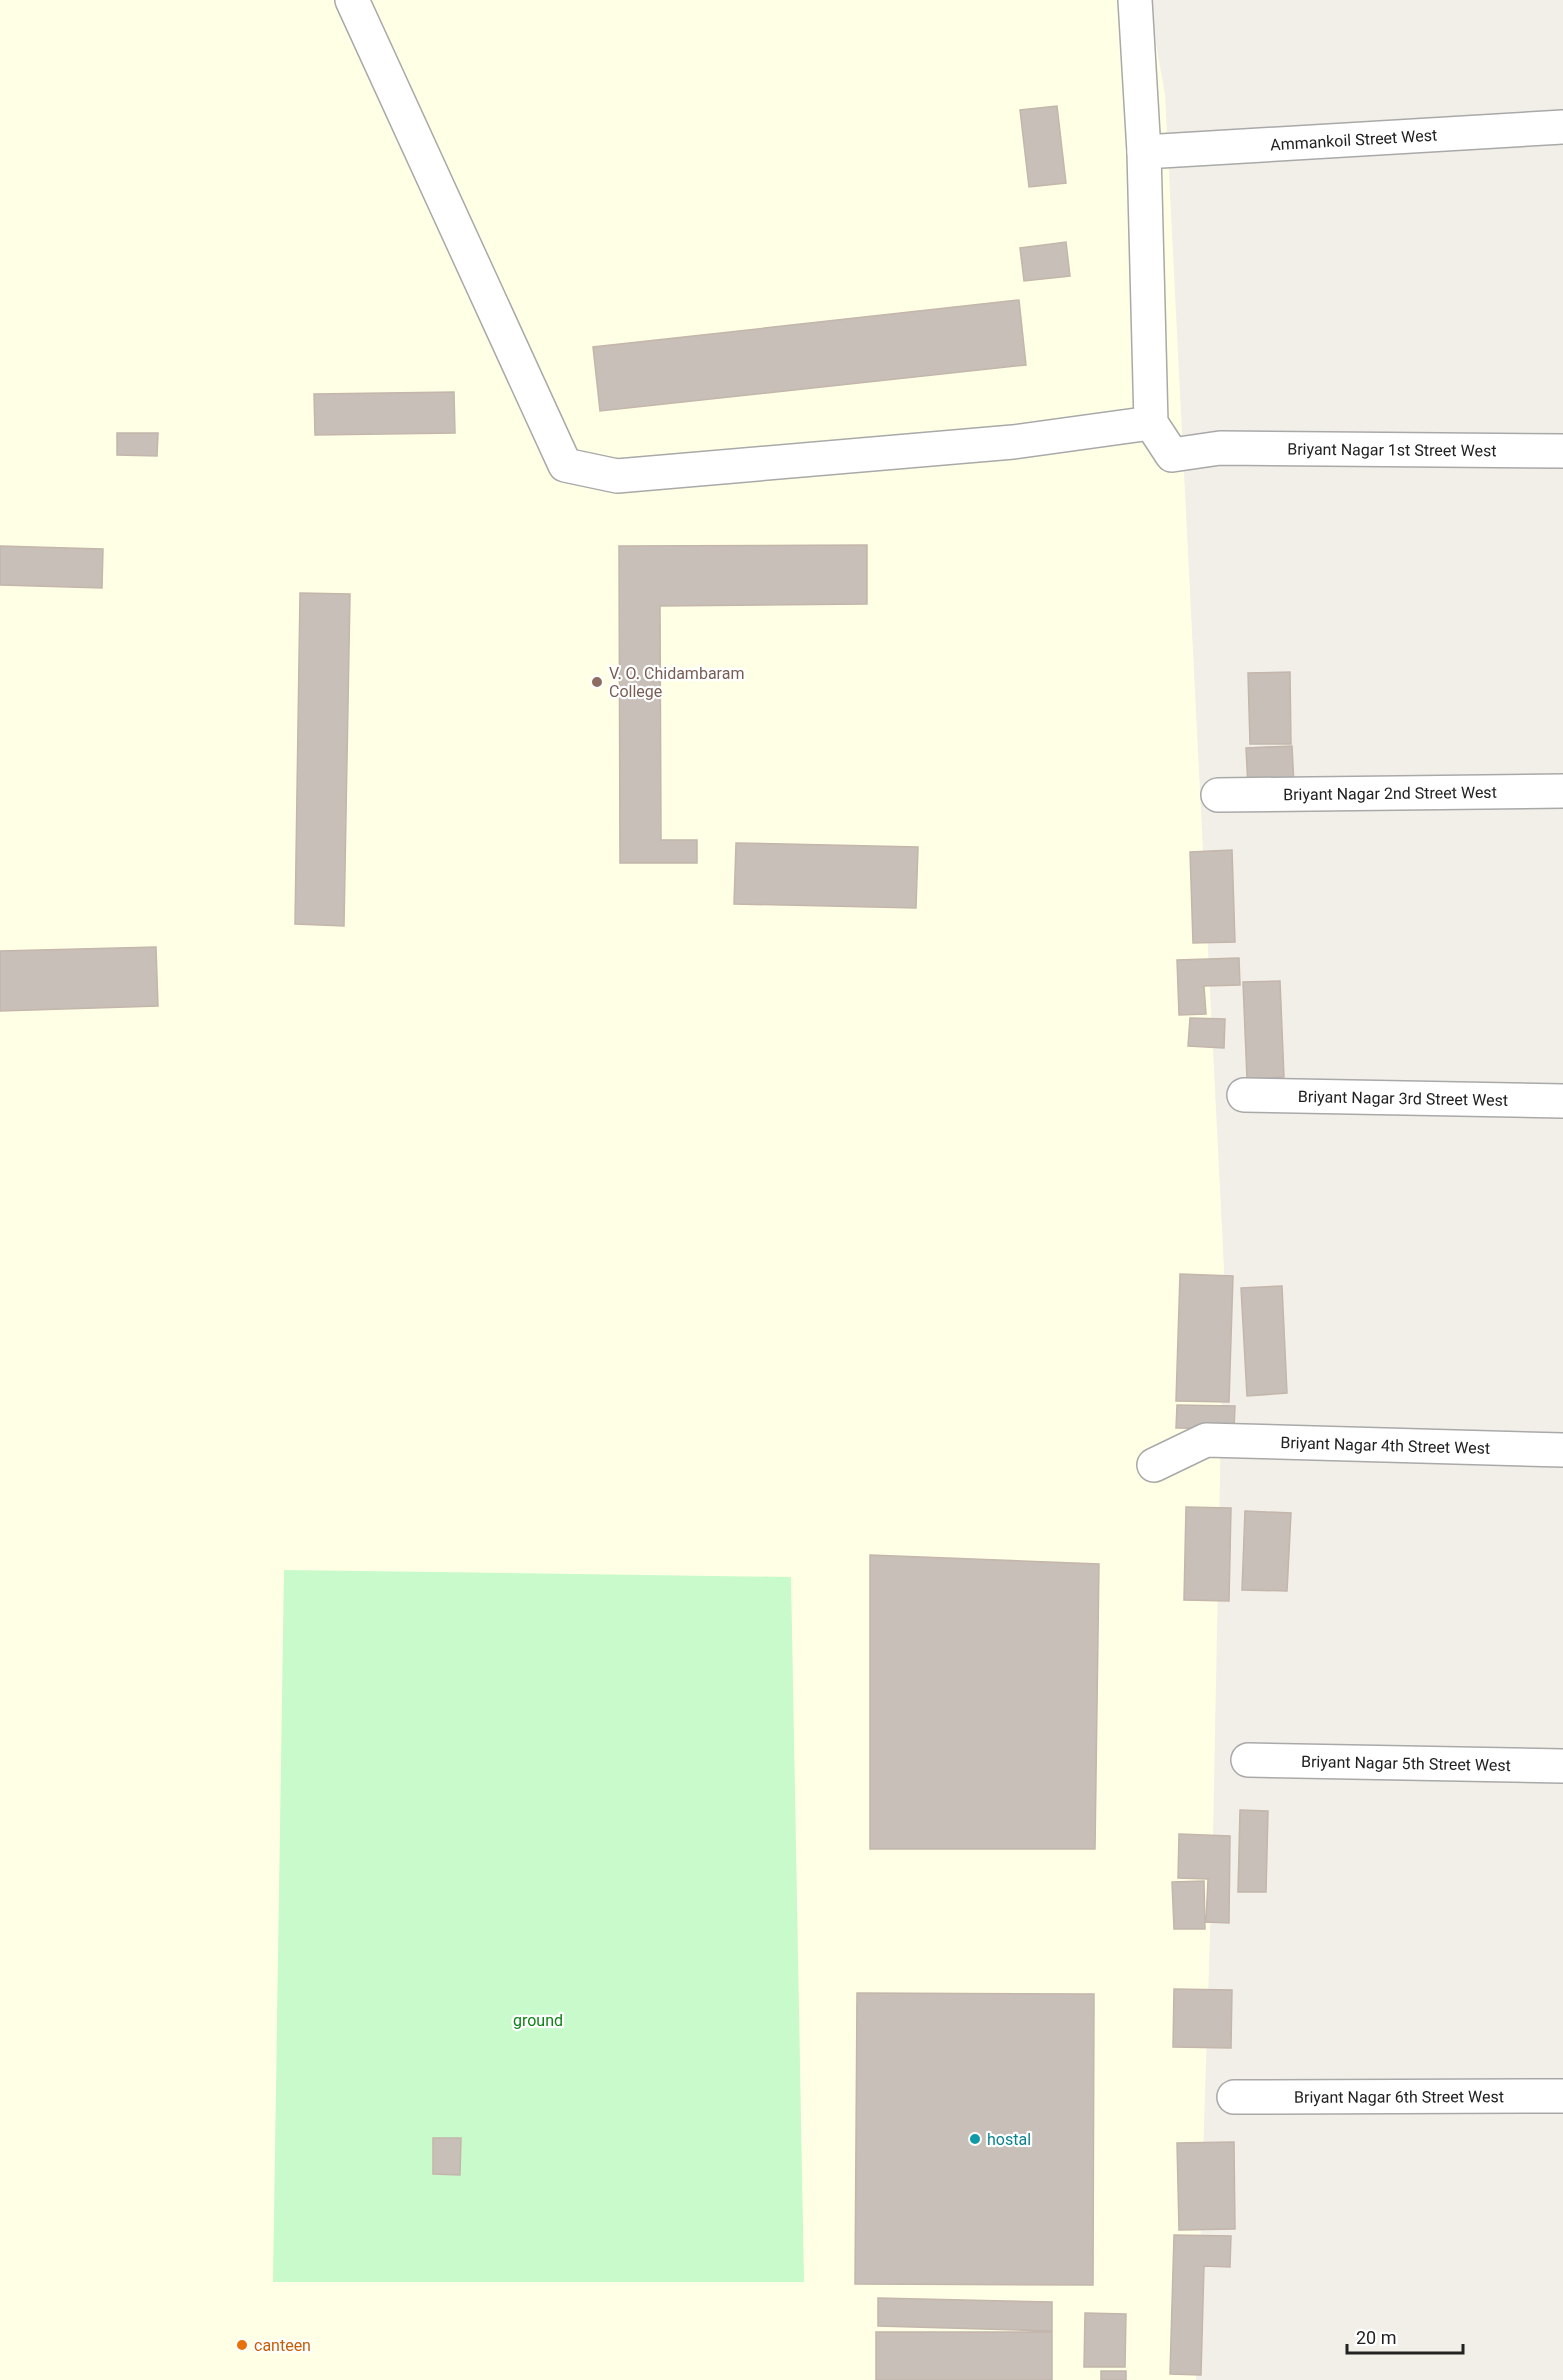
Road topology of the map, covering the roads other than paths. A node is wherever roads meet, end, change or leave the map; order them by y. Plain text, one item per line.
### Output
1 (352, 0) edge
2 (1135, 0) edge
3 (1563, 127) edge
4 (1144, 152) junction
5 (1151, 423) junction
6 (1563, 451) edge
7 (1563, 791) edge
8 (1218, 795) dead end
9 (1244, 1095) dead end
10 (1563, 1101) edge
11 (1563, 1450) edge
12 (1154, 1465) dead end
13 (1248, 1760) dead end
14 (1563, 1766) edge
15 (1234, 2097) dead end
16 (1563, 2097) edge

1 - 5 street
2 - 4 street
3 - 4 street, Ammankoil Street West
4 - 5 street
5 - 6 street, Briyant Nagar 1st Street West
7 - 8 street, Briyant Nagar 2nd Street West
9 - 10 street, Briyant Nagar 3rd Street West
11 - 12 street, Briyant Nagar 4th Street West
13 - 14 street, Briyant Nagar 5th Street West
15 - 16 street, Briyant Nagar 6th Street West

